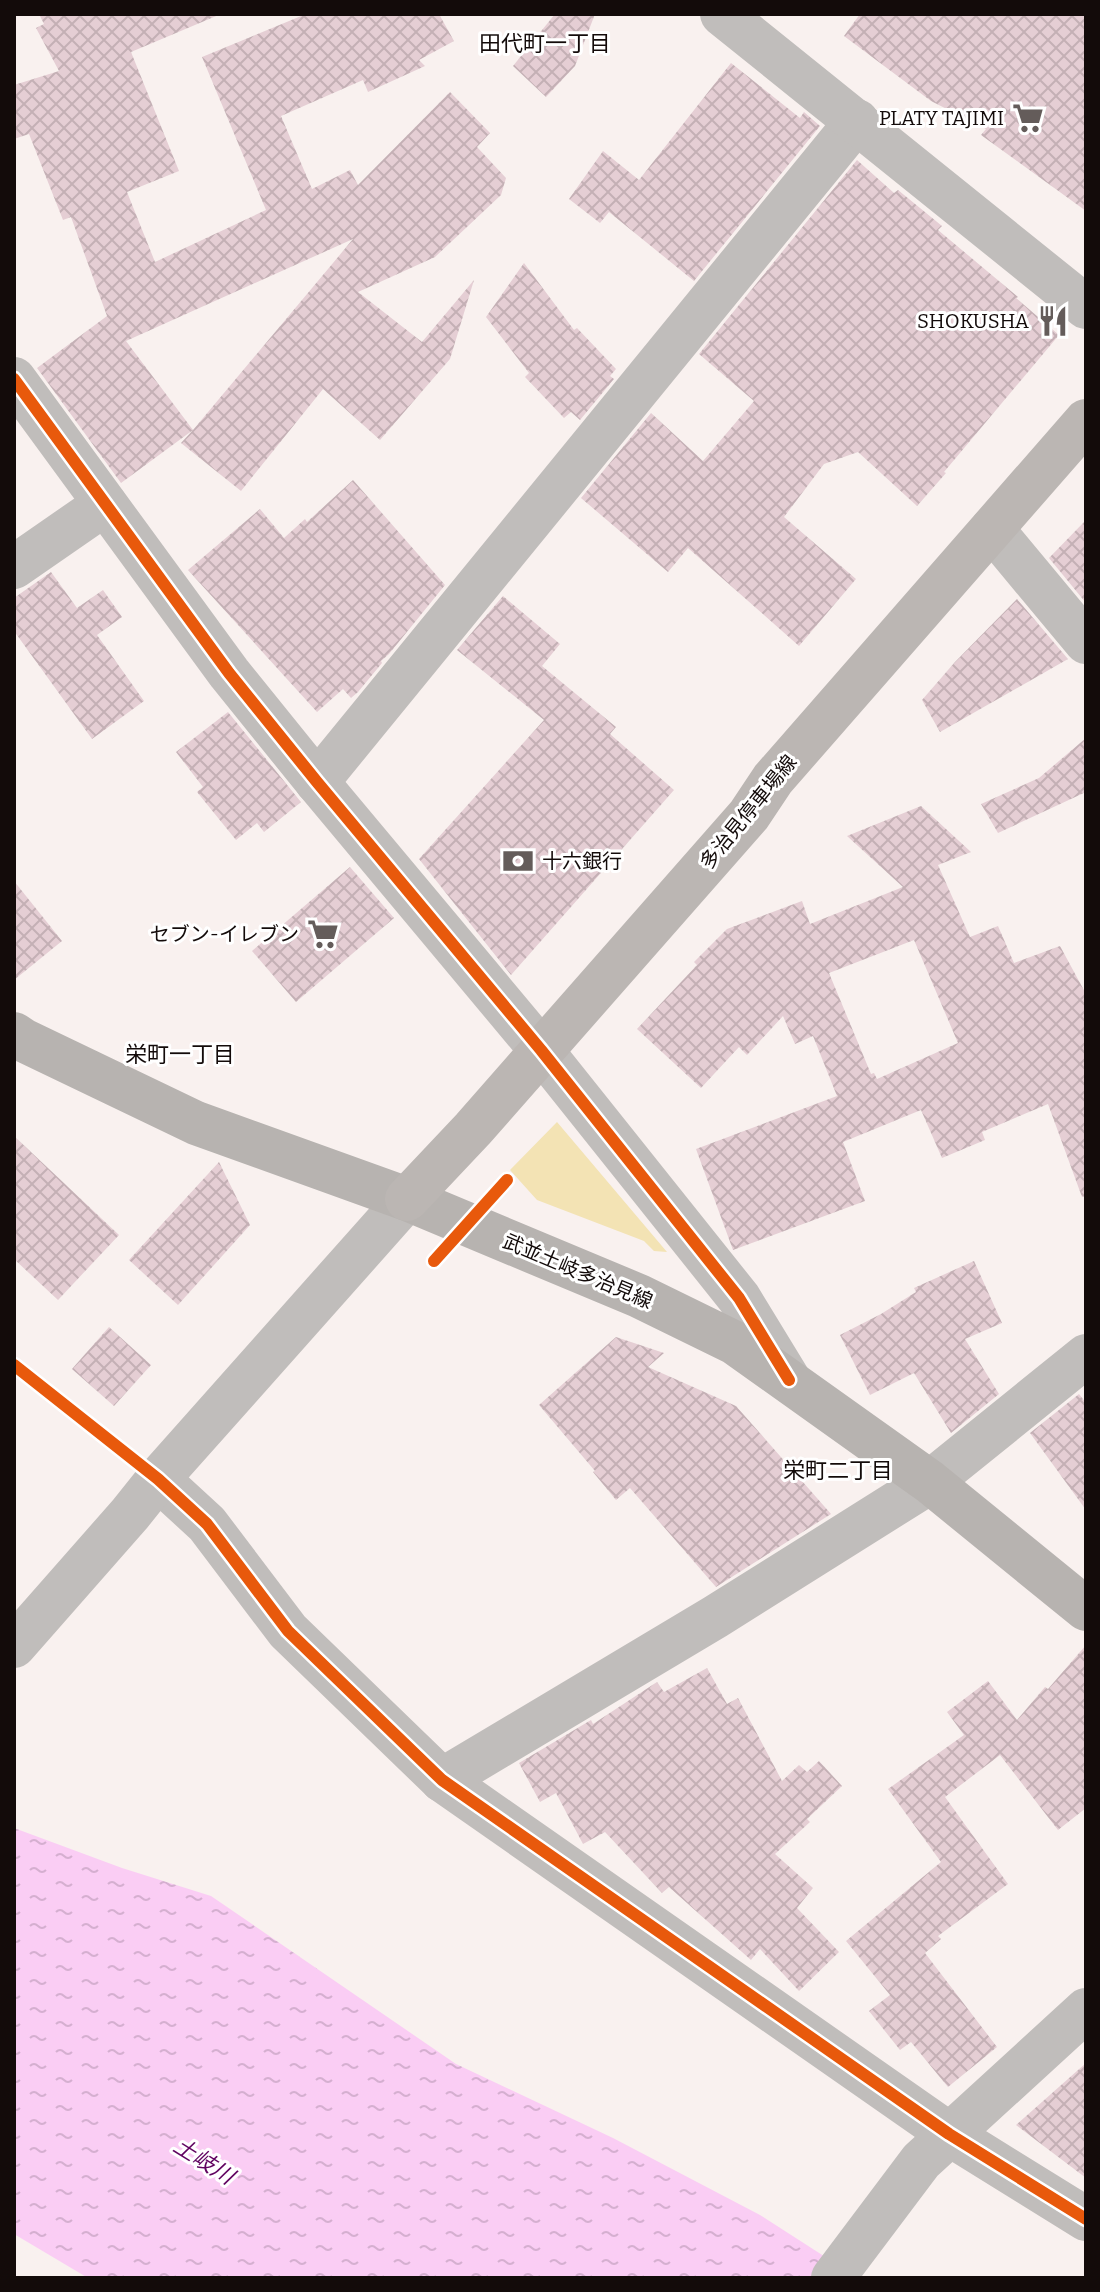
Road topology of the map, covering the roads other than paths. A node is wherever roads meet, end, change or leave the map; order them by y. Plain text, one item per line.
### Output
1 (722, 14) edge
2 (857, 121) junction
3 (1086, 307) edge
4 (14, 379) edge
5 (1086, 421) edge
6 (105, 504) junction
7 (992, 529) junction
8 (14, 567) edge
9 (1086, 642) edge
10 (317, 782) junction
11 (14, 1034) edge
12 (541, 1050) junction
13 (407, 1199) junction
14 (1086, 1356) edge
15 (789, 1380) junction
16 (158, 1479) junction
17 (930, 1482) junction
18 (1086, 1609) edge
19 (14, 1646) edge
20 (442, 1780) junction
21 (1086, 2010) edge
22 (935, 2148) junction
23 (1086, 2219) edge
24 (833, 2278) edge

1 - 2 street
2 - 3 street
2 - 10 street
4 - 6 street
5 - 7 main road, 多治見停車場線
6 - 8 street
6 - 10 street
7 - 9 street
7 - 12 main road, 多治見停車場線
10 - 12 street
11 - 13 main road, 武並土岐多治見線
12 - 13 main road, 多治見停車場線
12 - 15 street
13 - 15 main road, 武並土岐多治見線
13 - 16 street
14 - 17 street
15 - 17 main road, 武並土岐多治見線
16 - 19 street
16 - 20 street
17 - 18 main road, 武並土岐多治見線
17 - 20 street
20 - 22 street
21 - 22 street
22 - 23 street
22 - 24 street

